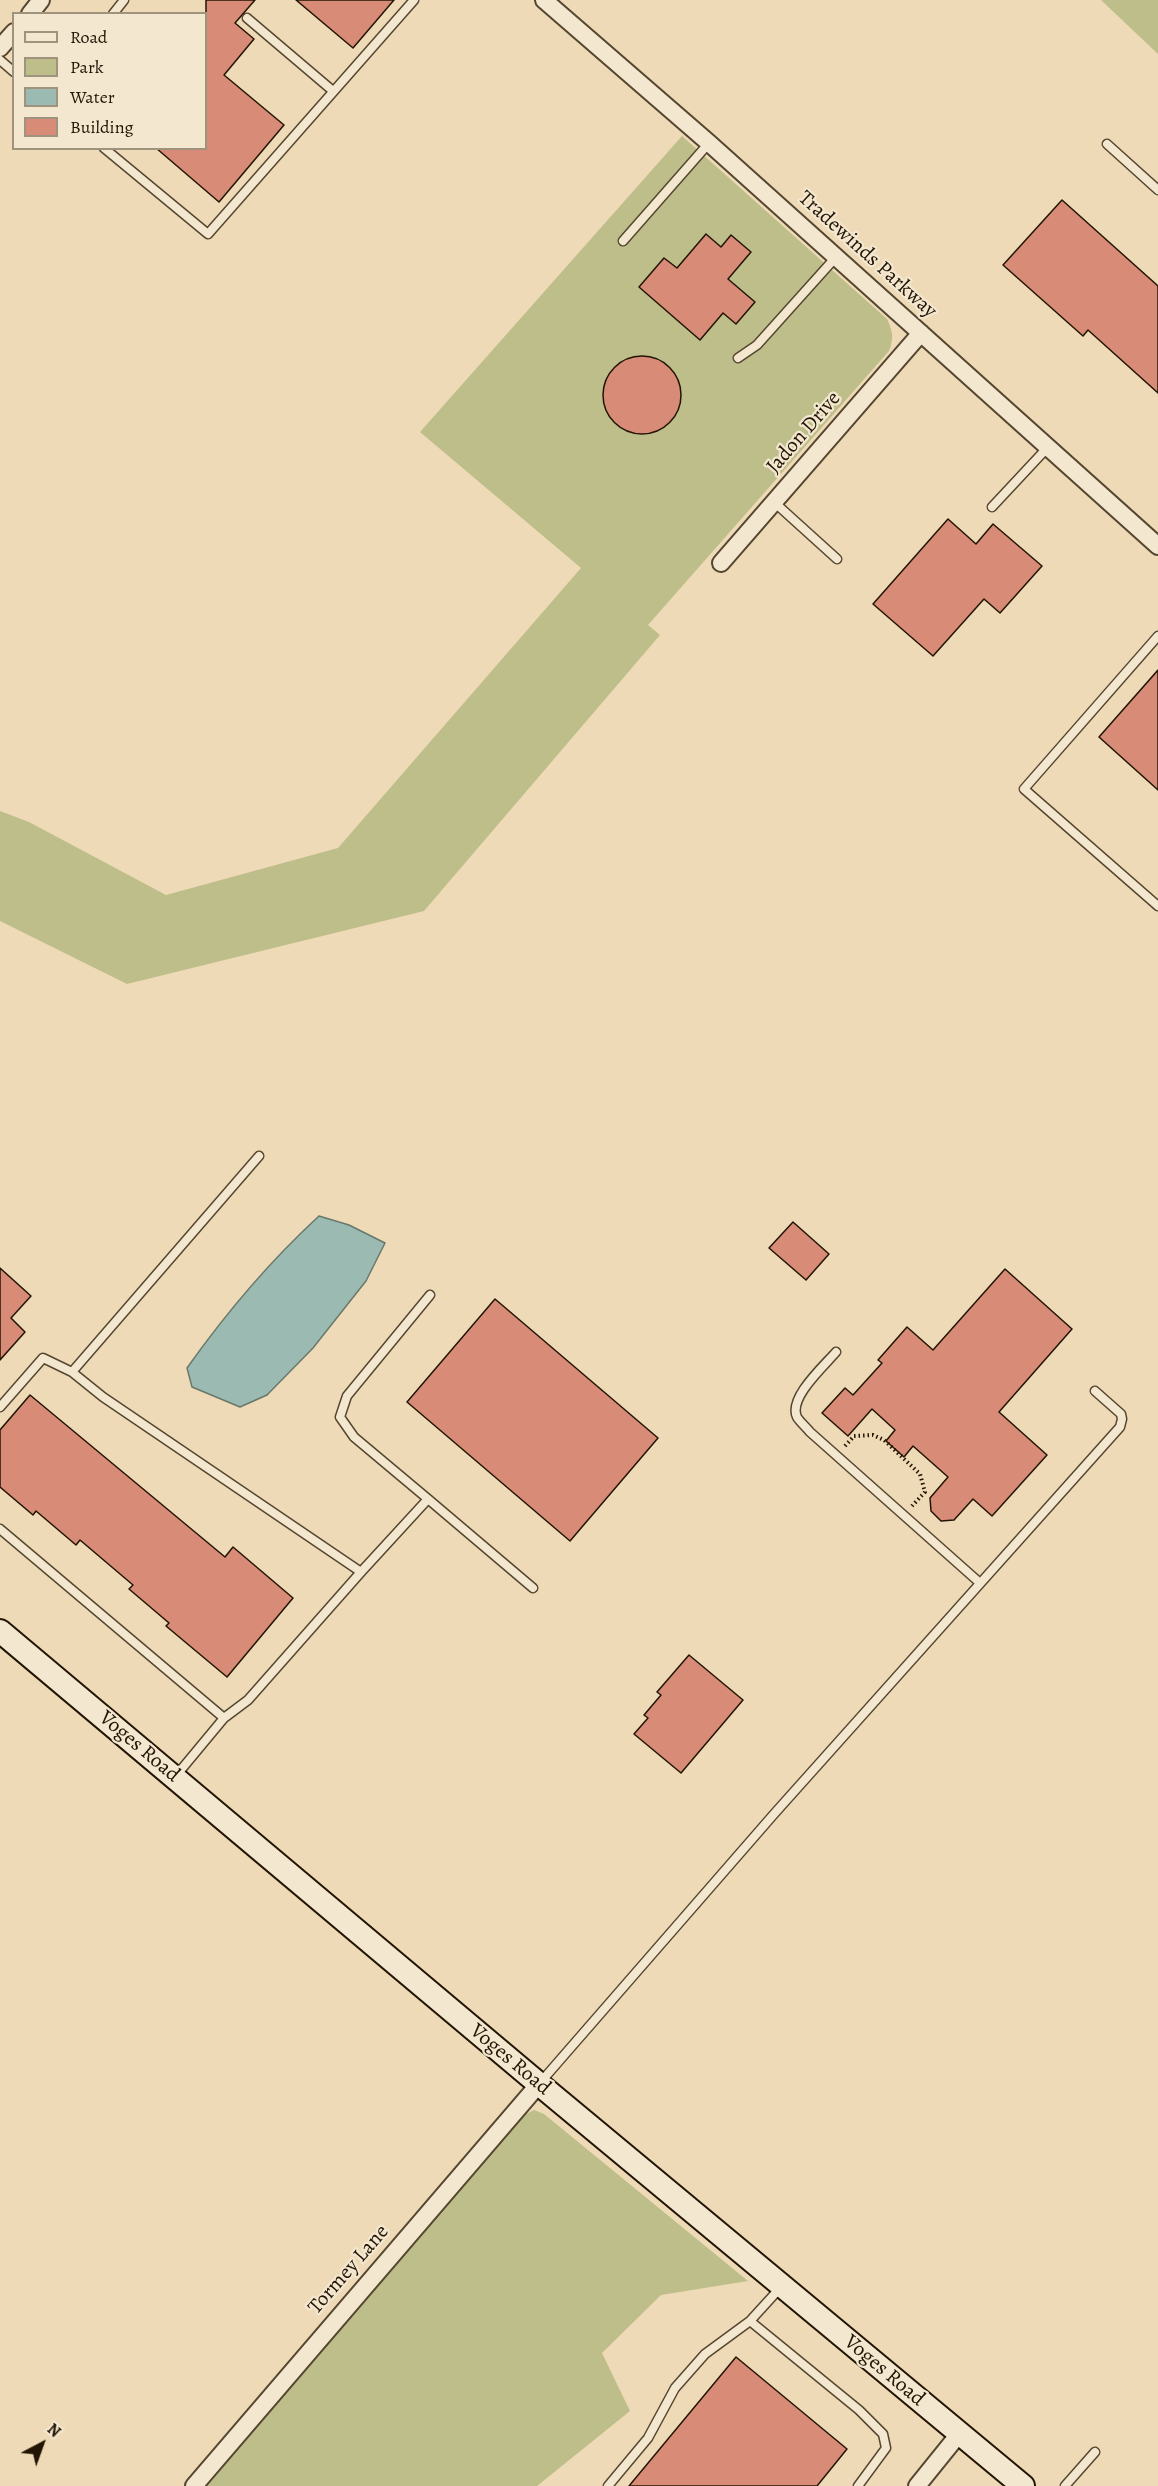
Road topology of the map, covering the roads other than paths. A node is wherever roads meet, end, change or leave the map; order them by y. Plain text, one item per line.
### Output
1 (41, 0) edge
2 (124, 0) edge
3 (414, 0) edge
4 (544, 0) edge
5 (32, 12) edge
6 (115, 12) edge
7 (247, 18) dead end
8 (12, 34) edge
9 (0, 48) edge
10 (0, 60) edge
11 (12, 70) edge
12 (333, 91) junction
13 (709, 143) junction
14 (1107, 144) dead end
15 (106, 150) edge
16 (1158, 190) edge
17 (623, 241) dead end
18 (836, 257) junction
19 (921, 333) junction
20 (738, 358) dead end
21 (1048, 447) junction
22 (774, 502) junction
23 (992, 507) dead end
24 (1158, 546) edge
25 (837, 559) dead end
26 (721, 563) dead end
27 (1158, 636) edge
28 (1158, 906) edge
29 (259, 1156) dead end
30 (430, 1295) dead end
31 (836, 1352) dead end
32 (72, 1372) junction
33 (1095, 1390) dead end
34 (0, 1407) edge
35 (428, 1499) junction
36 (0, 1529) edge
37 (361, 1572) junction
38 (980, 1583) junction
39 (533, 1588) dead end
40 (0, 1631) edge
41 (224, 1718) junction
42 (174, 1777) junction
43 (538, 2084) junction
44 (781, 2286) junction
45 (750, 2321) junction
46 (959, 2434) junction
47 (1095, 2452) dead end
48 (194, 2486) edge
49 (608, 2486) edge
50 (858, 2486) edge
51 (917, 2486) edge
52 (1023, 2486) edge
53 (1065, 2486) edge

1 - 5 street
2 - 6 lane
3 - 12 lane
4 - 13 street, Tradewinds Parkway
7 - 12 lane
8 - 9 street
10 - 11 lane
12 - 15 lane
13 - 17 lane
13 - 18 street, Tradewinds Parkway
14 - 16 lane
18 - 19 street, Tradewinds Parkway
18 - 20 lane
19 - 21 street, Tradewinds Parkway
19 - 22 street, Jadon Drive
21 - 23 lane
21 - 24 street, Tradewinds Parkway
22 - 25 lane
22 - 26 street, Jadon Drive
27 - 28 lane
29 - 32 lane
30 - 35 lane
31 - 38 lane
32 - 34 lane
32 - 37 lane
33 - 38 lane
35 - 37 lane
35 - 39 lane
36 - 41 lane
37 - 41 lane
38 - 43 lane
40 - 42 street, Voges Road
41 - 42 lane
42 - 43 street, Voges Road
43 - 44 street, Voges Road
43 - 48 street, Tormey Lane
44 - 45 lane
44 - 46 street, Voges Road
45 - 49 lane
45 - 50 lane
46 - 51 street
46 - 52 street, Voges Road
47 - 53 lane

